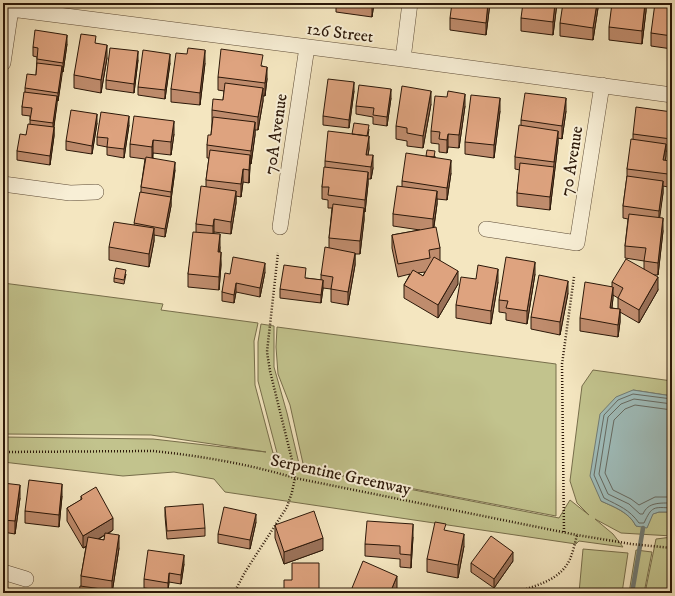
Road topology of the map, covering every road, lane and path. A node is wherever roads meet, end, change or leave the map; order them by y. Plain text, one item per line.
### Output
1 (410, 3) edge
2 (7, 8) edge
3 (307, 47) junction
4 (403, 59) junction
5 (3, 63) edge
6 (602, 85) junction
7 (672, 95) edge
8 (3, 184) edge
9 (96, 192) dead end
10 (280, 227) dead end
11 (486, 229) dead end
12 (278, 253) dead end
13 (574, 277) dead end
14 (3, 452) edge
15 (295, 478) junction
16 (564, 532) junction
17 (577, 535) junction
18 (672, 548) edge
19 (3, 572) edge
20 (26, 580) dead end
21 (234, 593) edge
22 (515, 593) edge

1 - 4 street
2 - 3 street, 126 Street
2 - 5 street
3 - 4 street, 126 Street
3 - 10 street, 70A Avenue
4 - 6 street, 126 Street
6 - 7 street, 126 Street
6 - 11 street, 70 Avenue
8 - 9 street
12 - 15 path
13 - 16 path
14 - 15 path, Serpentine Greenway
15 - 16 path, Serpentine Greenway
15 - 21 path
16 - 17 path, Serpentine Greenway
17 - 18 path, Serpentine Greenway
17 - 22 path
19 - 20 street

